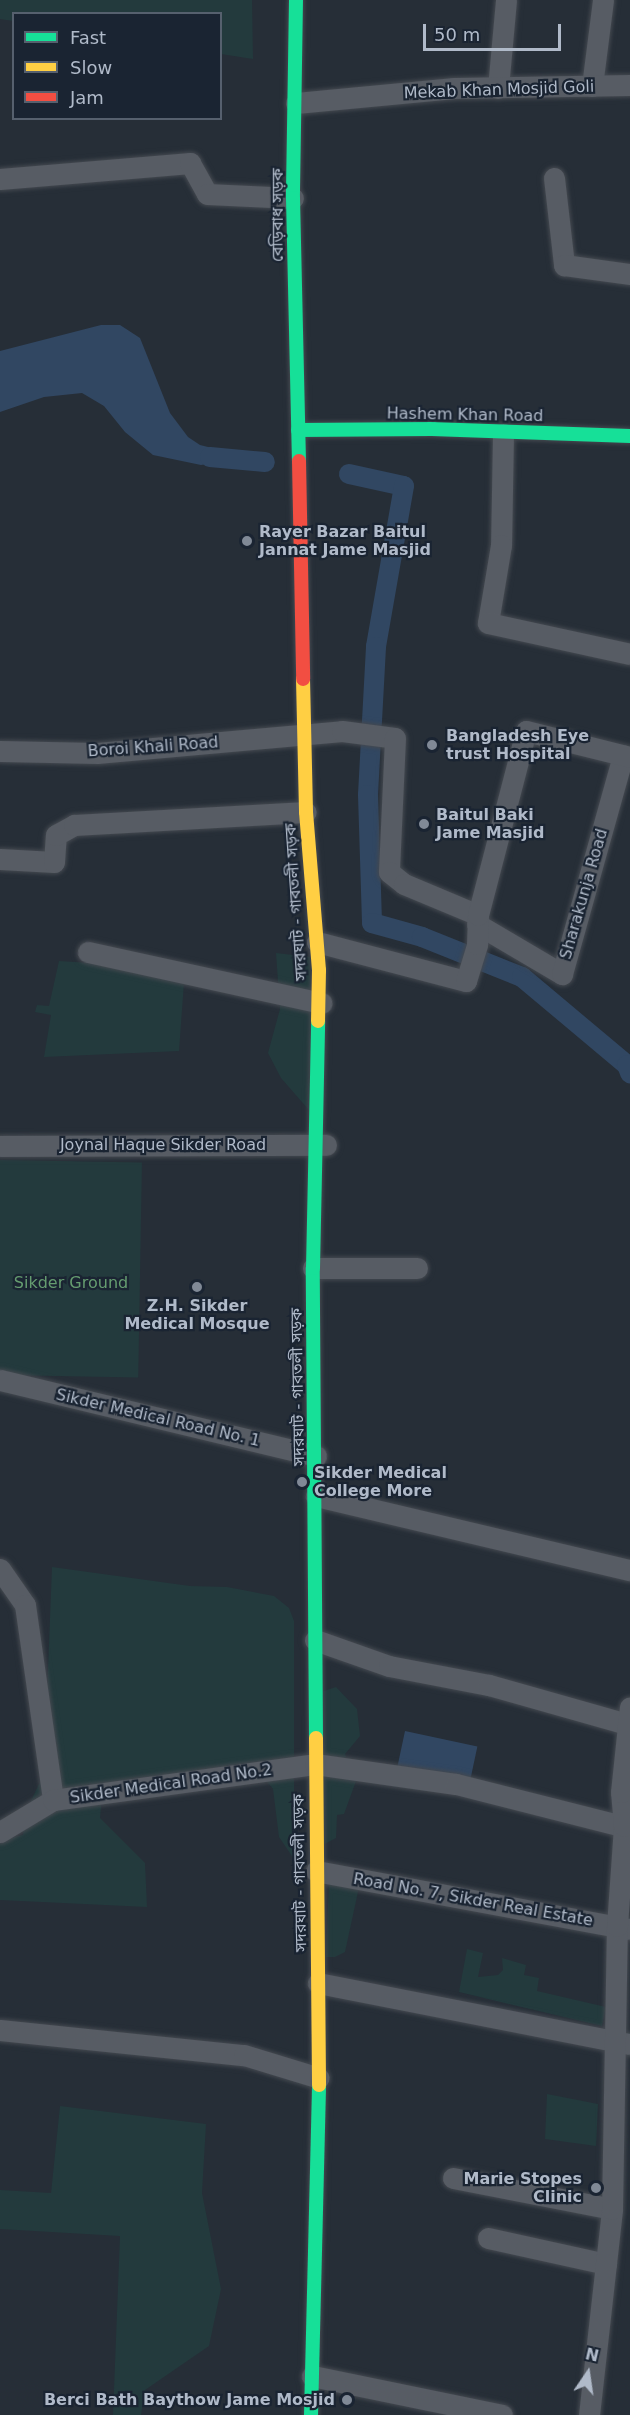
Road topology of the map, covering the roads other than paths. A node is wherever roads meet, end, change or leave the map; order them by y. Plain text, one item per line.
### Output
1 (296, 0) edge
2 (506, 0) edge
3 (603, 0) edge
4 (630, 85) edge
5 (592, 86) junction
6 (498, 88) junction
7 (296, 103) junction
8 (554, 178) dead end
9 (0, 179) edge
10 (293, 198) junction
11 (630, 274) edge
12 (298, 430) junction
13 (503, 434) junction
14 (630, 436) edge
15 (630, 654) edge
16 (306, 736) junction
17 (0, 752) edge
18 (627, 756) edge
19 (306, 812) junction
20 (0, 860) edge
21 (477, 928) junction
22 (317, 942) junction
23 (88, 952) dead end
24 (320, 1003) junction
25 (321, 1145) junction
26 (0, 1146) edge
27 (313, 1268) junction
28 (417, 1268) dead end
29 (0, 1380) edge
30 (316, 1456) junction
31 (316, 1496) junction
32 (0, 1569) edge
33 (630, 1570) edge
34 (315, 1640) junction
35 (629, 1719) edge
36 (315, 1764) junction
37 (53, 1800) junction
38 (627, 1827) edge
39 (0, 1832) edge
40 (316, 1871) junction
41 (623, 1928) edge
42 (318, 1983) junction
43 (0, 2030) edge
44 (624, 2043) edge
45 (319, 2078) junction
46 (453, 2178) dead end
47 (612, 2209) junction
48 (488, 2238) dead end
49 (606, 2264) junction
50 (312, 2376) junction
51 (311, 2415) edge
52 (502, 2415) edge
53 (589, 2415) edge

1 - 7 main road, বেড়িবাধ সড়ক
2 - 6 street
3 - 5 street
4 - 5 street, Mekab Khan Mosjid Goli
5 - 6 street, Mekab Khan Mosjid Goli
6 - 7 street, Mekab Khan Mosjid Goli
7 - 10 main road, বেড়িবাধ সড়ক
8 - 11 street
9 - 10 street
10 - 12 main road, বেড়িবাধ সড়ক
12 - 13 main road, Hashem Khan Road
12 - 16 main road, সদরঘাট - গাবতলী সড়ক
13 - 14 main road, Hashem Khan Road
13 - 15 street
16 - 17 street, Boroi Khali Road
16 - 19 main road, সদরঘাট - গাবতলী সড়ক
16 - 21 street, Boroi Khali Road
18 - 21 street, Sharakunja Road
18 - 21 street, Sharakunja Road
19 - 20 street
19 - 22 main road, সদরঘাট - গাবতলী সড়ক
21 - 22 street, Sharakunja Road
22 - 24 main road, সদরঘাট - গাবতলী সড়ক
23 - 24 street
24 - 25 main road, সদরঘাট - গাবতলী সড়ক
25 - 26 street, Joynal Haque Sikder Road
25 - 27 main road, সদরঘাট - গাবতলী সড়ক
27 - 28 street
27 - 30 main road, সদরঘাট - গাবতলী সড়ক
29 - 30 street, Sikder Medical Road No. 1
30 - 31 main road, সদরঘাট - গাবতলী সড়ক
31 - 33 street
31 - 34 main road, সদরঘাট - গাবতলী সড়ক
32 - 37 street
34 - 35 street
34 - 36 main road, সদরঘাট - গাবতলী সড়ক
35 - 38 street
36 - 37 street, Sikder Medical Road No.2
36 - 38 street, Sikder Medical Road No.2
36 - 40 main road, সদরঘাট - গাবতলী সড়ক
37 - 39 street, Sikder Medical Road No.2
38 - 41 street
40 - 41 street, Road No. 7, Sikder Real Estate
40 - 42 main road, সদরঘাট - গাবতলী সড়ক
41 - 44 street
42 - 44 street
42 - 45 main road, সদরঘাট - গাবতলী সড়ক
43 - 45 street
44 - 47 street
45 - 50 main road, সদরঘাট - গাবতলী সড়ক
46 - 47 street
47 - 49 street
48 - 49 street
49 - 53 street
50 - 51 main road, সদরঘাট - গাবতলী সড়ক
50 - 52 street

